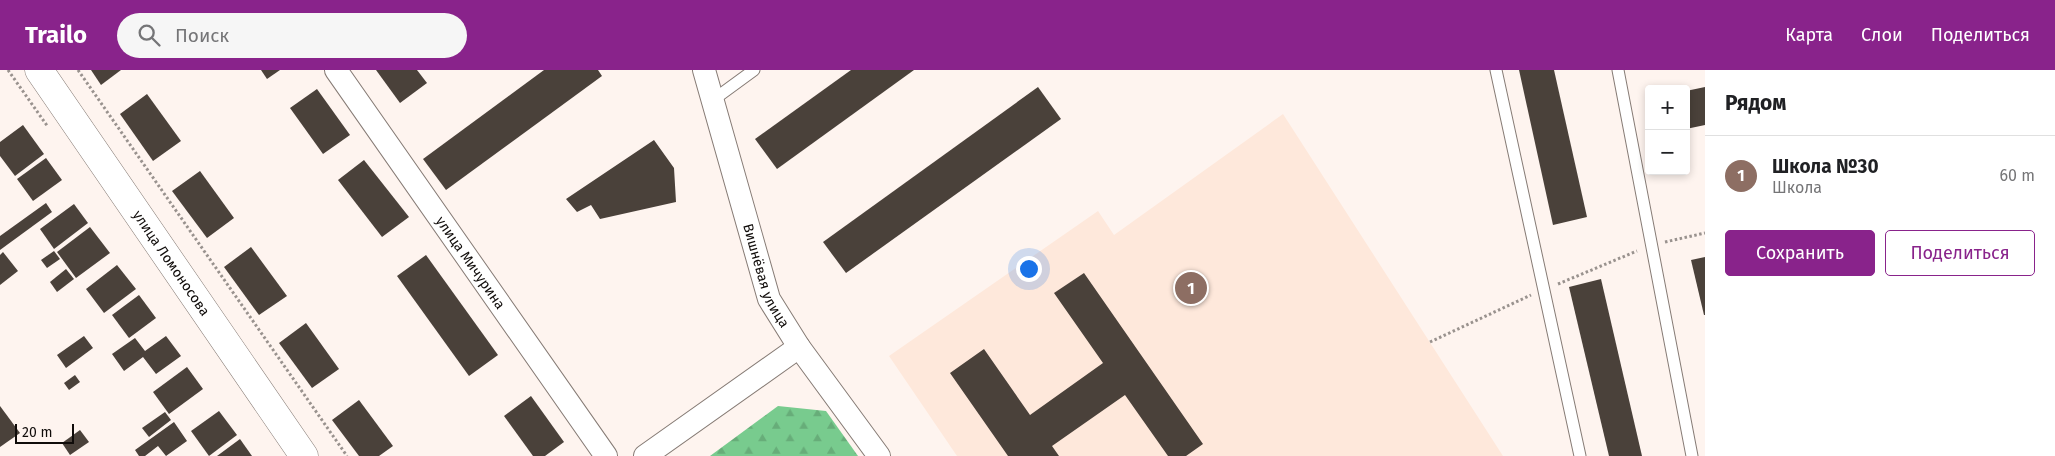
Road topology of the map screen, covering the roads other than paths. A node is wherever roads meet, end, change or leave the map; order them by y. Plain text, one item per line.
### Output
1 (38, 70) edge
2 (336, 70) edge
3 (704, 70) edge
4 (754, 70) edge
5 (1496, 70) edge
6 (1618, 70) edge
7 (712, 100) junction
8 (799, 346) junction
9 (304, 456) edge
10 (606, 456) edge
11 (645, 456) edge
12 (879, 456) edge
13 (1580, 456) edge
14 (1692, 456) edge

1 - 9 street, улица Ломоносова
2 - 10 street, улица Мичурина
3 - 7 street, Вишнёвая улица
4 - 7 lane
5 - 13 lane
6 - 14 lane
7 - 8 street, Вишнёвая улица
8 - 11 street
8 - 12 street, Вишнёвая улица

